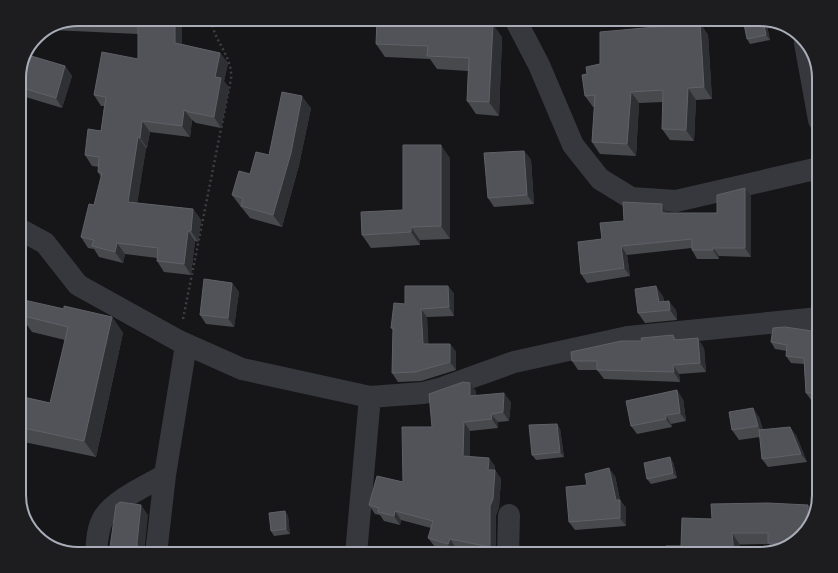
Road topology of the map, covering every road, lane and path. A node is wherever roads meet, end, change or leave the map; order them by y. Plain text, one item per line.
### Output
1 (214, 26) edge
2 (519, 26) edge
3 (807, 56) edge
4 (812, 82) edge
5 (812, 170) edge
6 (26, 233) edge
7 (812, 319) edge
8 (183, 343) junction
9 (370, 397) junction
10 (165, 475) junction
11 (509, 515) dead end
12 (97, 547) edge
13 (157, 547) edge
14 (357, 547) edge
15 (508, 547) edge

1 - 8 path
2 - 5 street
3 - 4 street
6 - 8 street
7 - 9 street
8 - 9 street
8 - 10 street
9 - 14 street
10 - 12 street
10 - 13 street
11 - 15 street

